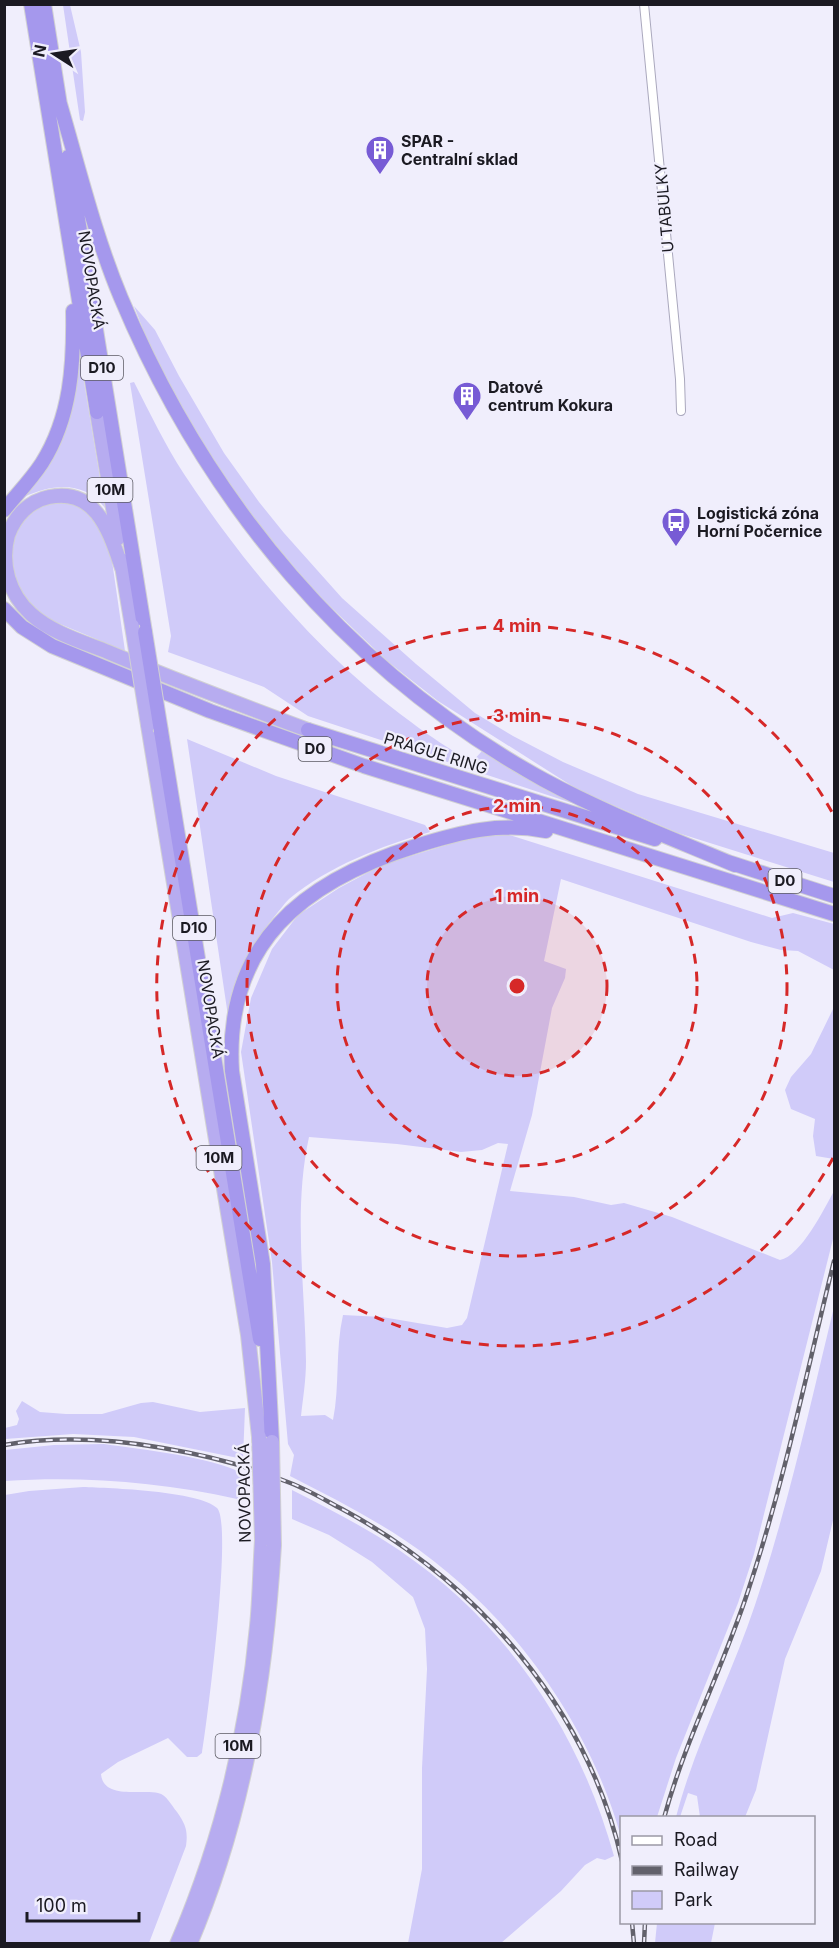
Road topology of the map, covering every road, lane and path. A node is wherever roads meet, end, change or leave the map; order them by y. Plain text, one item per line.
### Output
1 (31, 4) edge
2 (44, 4) edge
3 (644, 4) edge
4 (60, 104) junction
5 (72, 261) junction
6 (681, 411) dead end
7 (4, 510) edge
8 (122, 568) junction
9 (4, 609) edge
10 (595, 840) junction
11 (735, 865) junction
12 (834, 896) edge
13 (834, 914) edge
14 (265, 1439) junction
15 (268, 1542) junction
16 (177, 1944) edge
17 (190, 1944) edge

1 - 5 highway, NOVOPACKÁ
2 - 4 highway, NOVOPACKÁ / D10
3 - 6 street, U TABULKY
4 - 11 highway
4 - 14 highway, NOVOPACKÁ / D10, bridge
5 - 7 highway
5 - 8 highway, NOVOPACKÁ / 10M
8 - 11 highway, PRAGUE RING / D0
8 - 14 highway, NOVOPACKÁ / 10M, bridge
9 - 10 highway, PRAGUE RING / D0
10 - 13 highway, PRAGUE RING / D0
10 - 14 highway
11 - 12 highway, PRAGUE RING / D0
14 - 15 highway, NOVOPACKÁ / 10M, bridge
15 - 16 highway, NOVOPACKÁ / 10M
15 - 17 highway, NOVOPACKÁ / 10M

